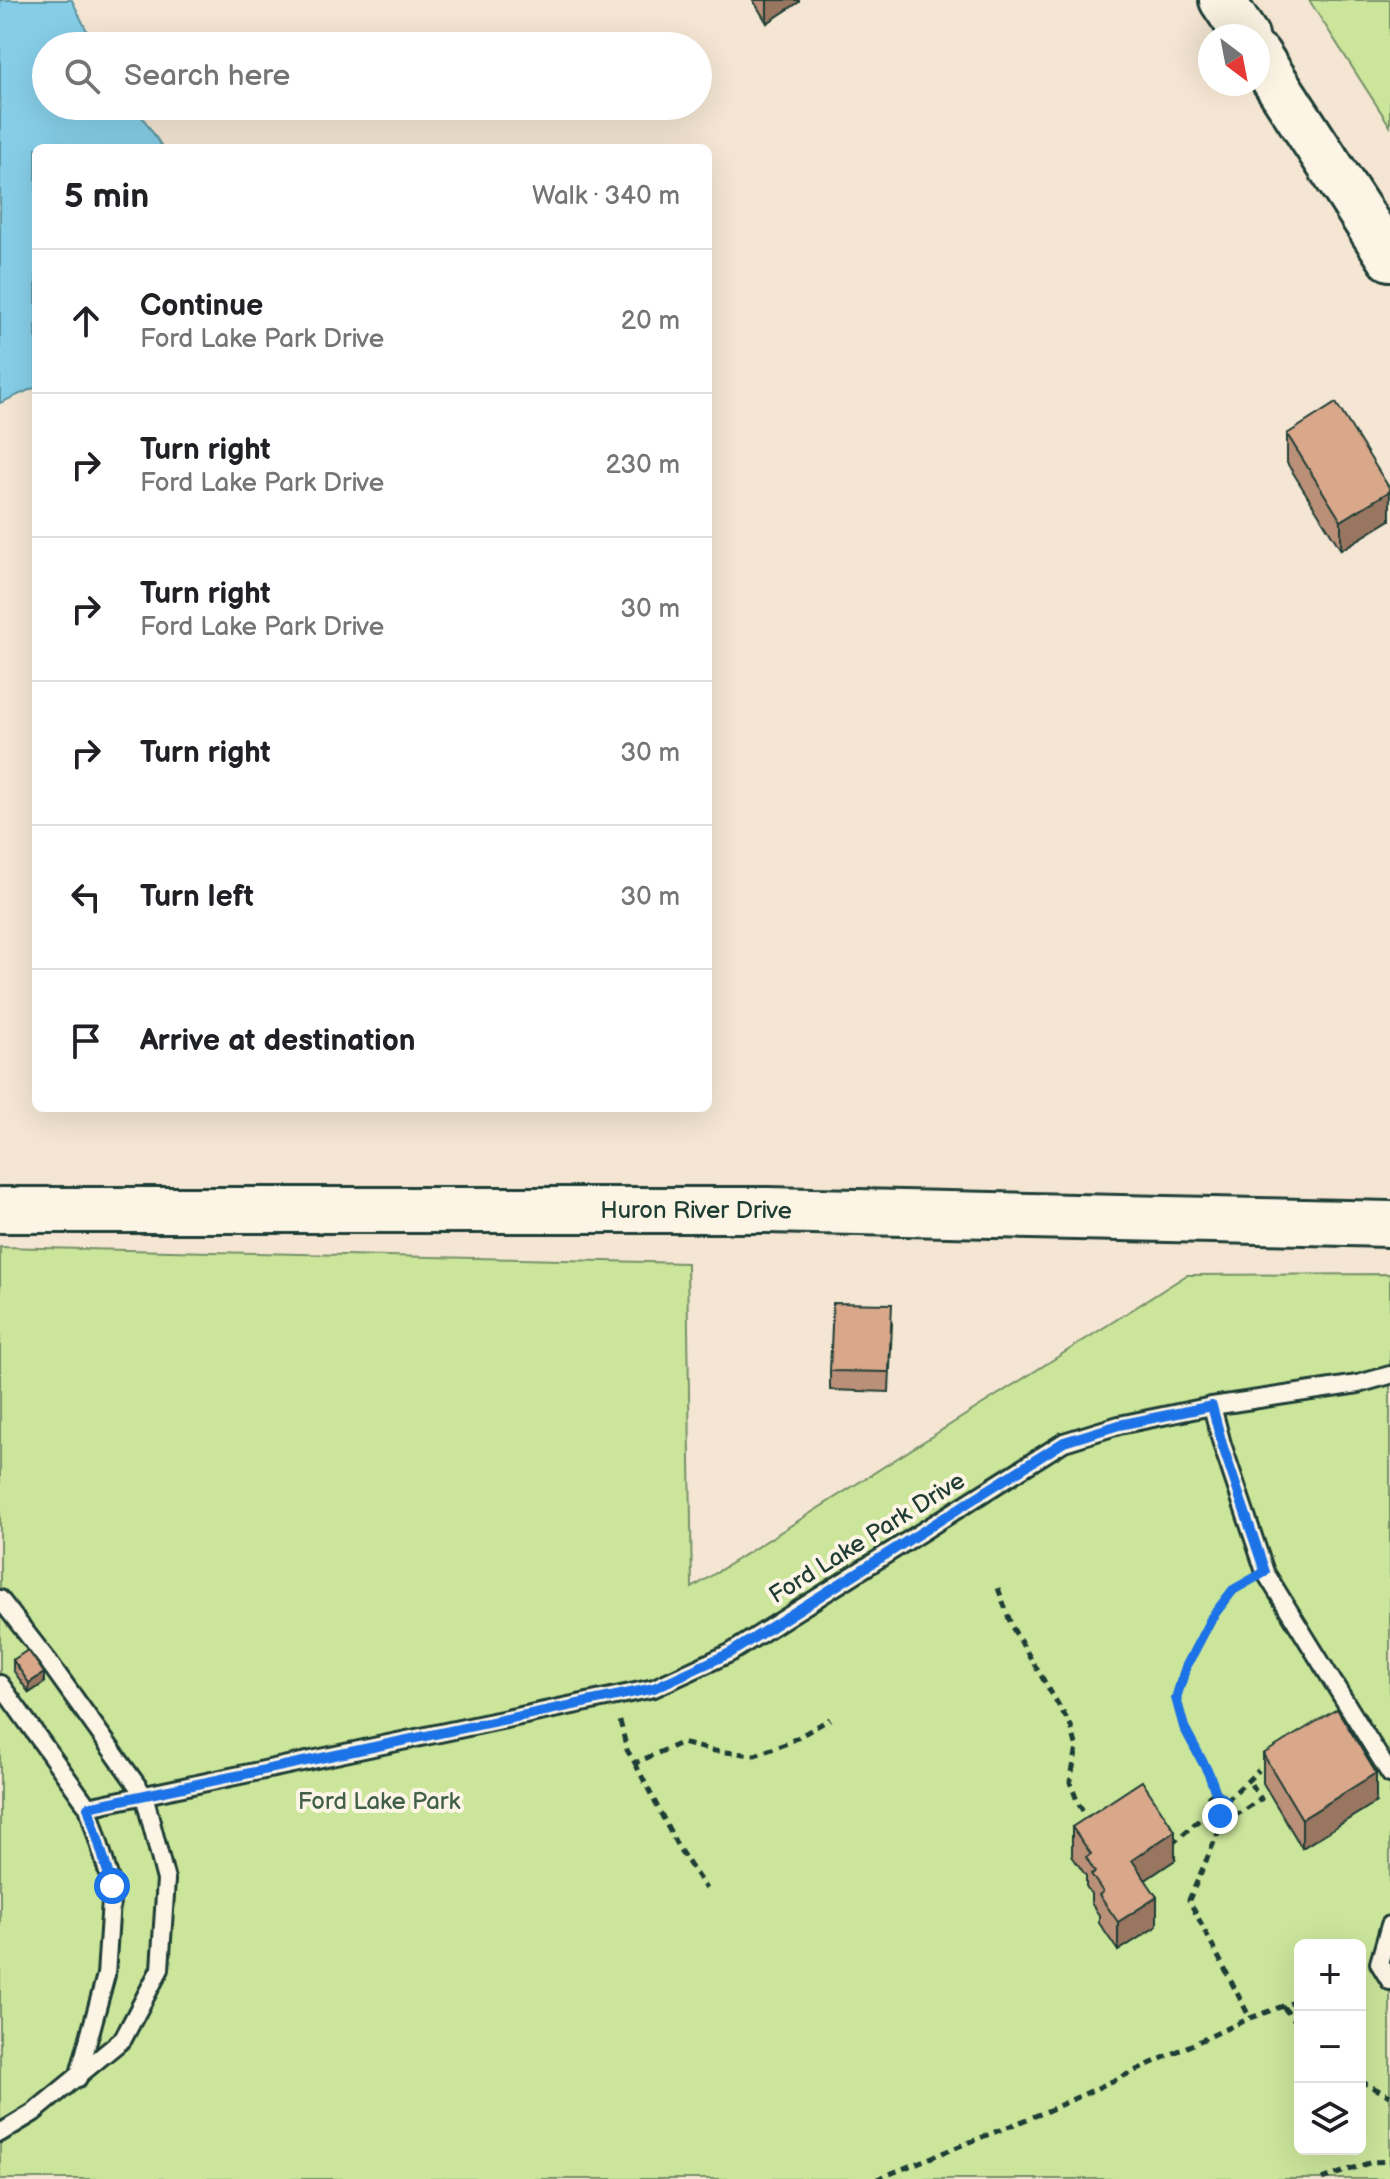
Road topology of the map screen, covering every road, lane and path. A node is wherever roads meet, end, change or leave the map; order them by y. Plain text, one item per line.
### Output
1 (1222, 0) edge
2 (1238, 24) edge
3 (1270, 73) edge
4 (1390, 258) edge
5 (0, 1210) edge
6 (1390, 1224) edge
7 (1390, 1375) edge
8 (1212, 1406) junction
9 (1265, 1572) junction
10 (998, 1588) dead end
11 (0, 1599) edge
12 (0, 1684) edge
13 (614, 1696) junction
14 (830, 1719) dead end
15 (635, 1763) junction
16 (1259, 1770) dead end
17 (1390, 1774) edge
18 (1248, 1780) junction
19 (1216, 1793) junction
20 (144, 1795) junction
21 (1226, 1801) junction
22 (88, 1807) junction
23 (1207, 1813) junction
24 (1220, 1816) junction
25 (1222, 1824) junction
26 (1092, 1826) edge
27 (1167, 1848) edge
28 (706, 1889) dead end
29 (1390, 1925) edge
30 (1390, 1981) edge
31 (1294, 2002) edge
32 (1283, 2007) junction
33 (1250, 2018) junction
34 (1294, 2019) edge
35 (78, 2078) junction
36 (1364, 2083) edge
37 (1390, 2096) edge
38 (0, 2133) edge
39 (1390, 2161) edge
40 (877, 2179) edge
41 (1322, 2179) edge

1 - 2 main road
3 - 4 main road
5 - 6 main road, Huron River Drive
7 - 8 lane, Ford Lake Park Drive
8 - 9 lane
8 - 13 lane, Ford Lake Park Drive
9 - 17 lane
9 - 19 path
10 - 26 path
11 - 20 lane
12 - 22 lane
13 - 15 path
13 - 20 lane, Ford Lake Park Drive
14 - 15 path
15 - 28 path
16 - 18 path
18 - 21 path
18 - 25 path
19 - 21 path
19 - 23 path
20 - 22 lane, Ford Lake Park Drive
20 - 35 lane
21 - 24 path
22 - 35 lane
23 - 24 path
23 - 27 path
24 - 25 path
25 - 33 path
29 - 30 lane
31 - 32 path
32 - 33 path
32 - 34 path
33 - 40 path
35 - 38 lane
36 - 37 path
39 - 41 path

